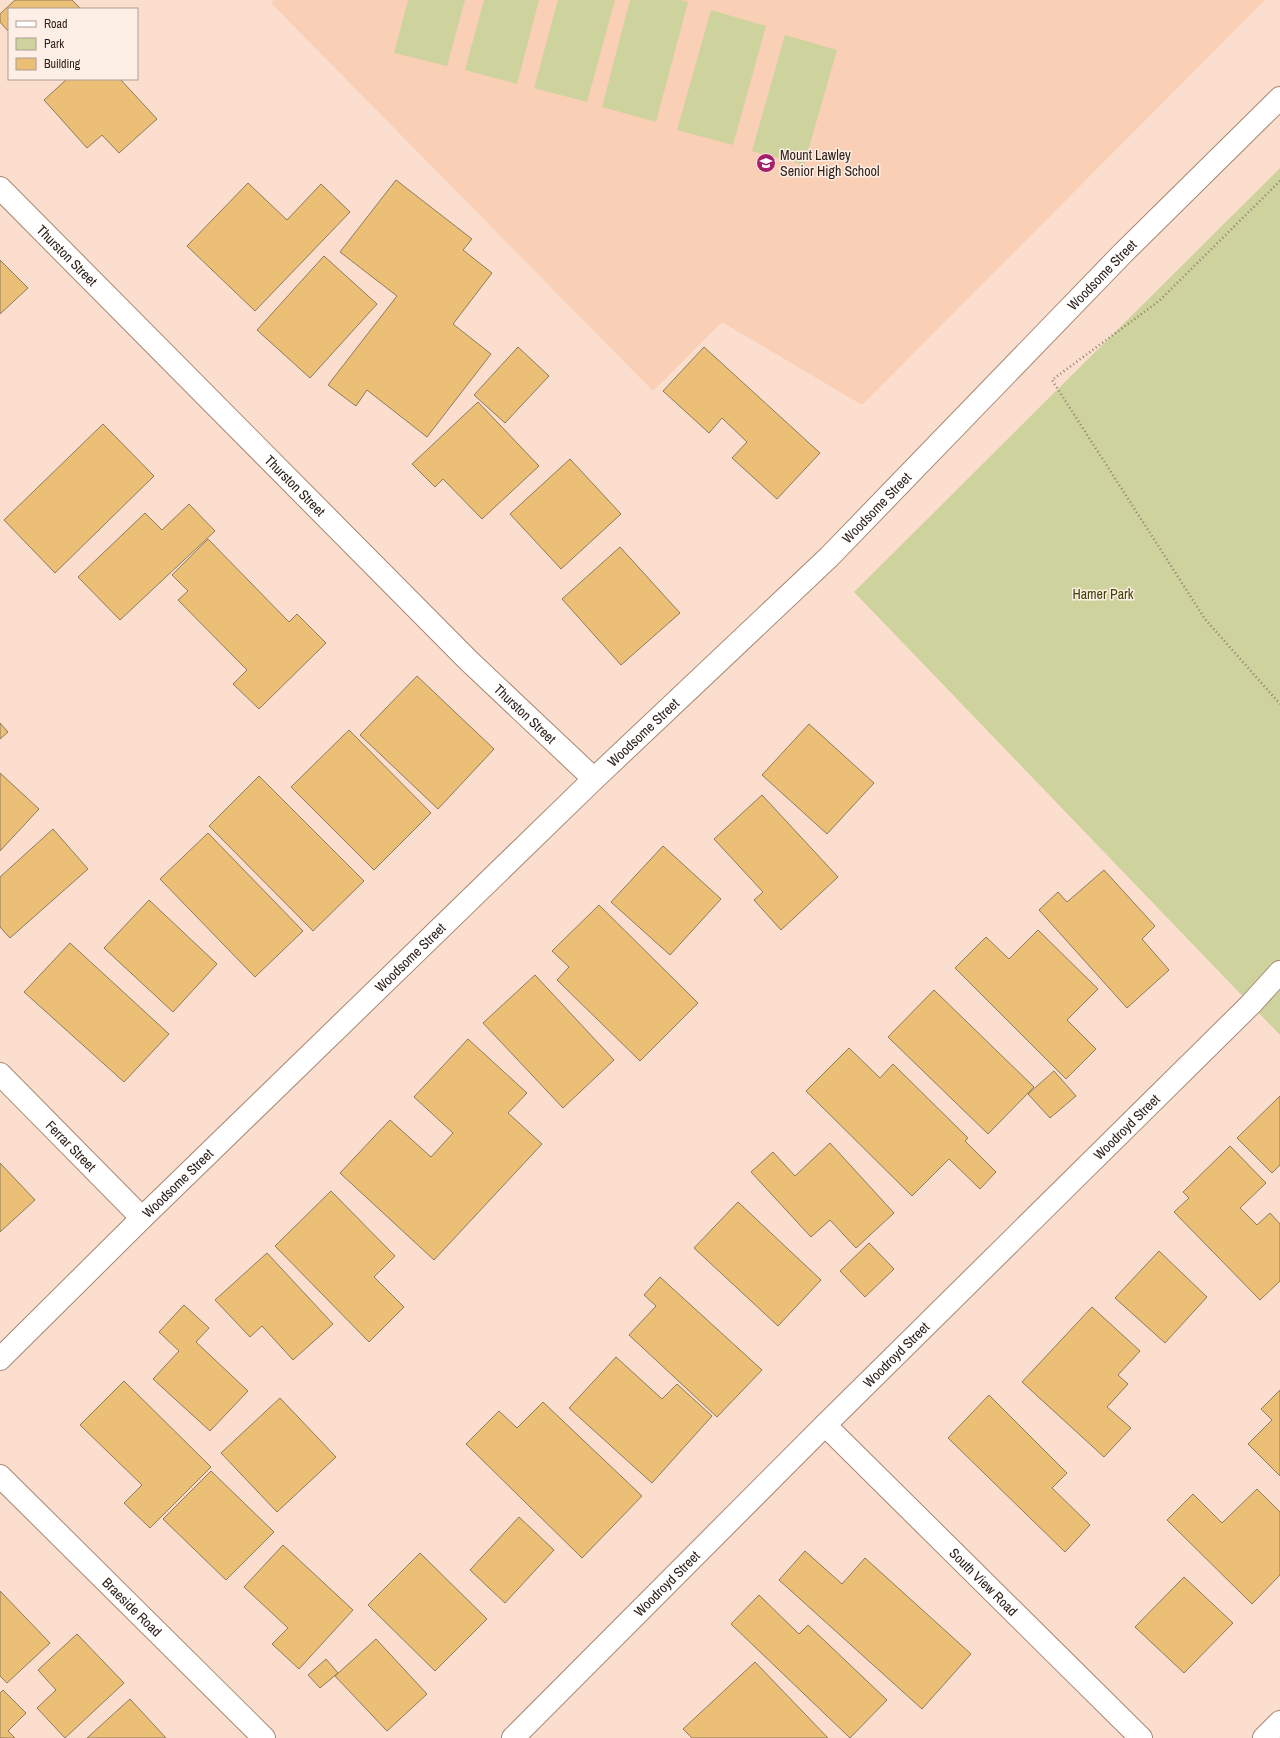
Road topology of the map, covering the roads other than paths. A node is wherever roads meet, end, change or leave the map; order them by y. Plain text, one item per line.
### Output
1 (1280, 98) edge
2 (0, 188) edge
3 (594, 780) junction
4 (1280, 972) edge
5 (0, 1074) edge
6 (142, 1218) junction
7 (0, 1359) edge
8 (825, 1425) junction
9 (0, 1476) edge
10 (1280, 1722) edge
11 (264, 1738) edge
12 (513, 1738) edge
13 (1141, 1738) edge
14 (1264, 1738) edge

1 - 3 street, Woodsome Street
2 - 3 street, Thurston Street
3 - 6 street, Woodsome Street
4 - 8 street, Woodroyd Street
5 - 6 street, Ferrar Street
6 - 7 street, Woodsome Street
8 - 12 street, Woodroyd Street
8 - 13 street, South View Road
9 - 11 street, Braeside Road
10 - 14 street

